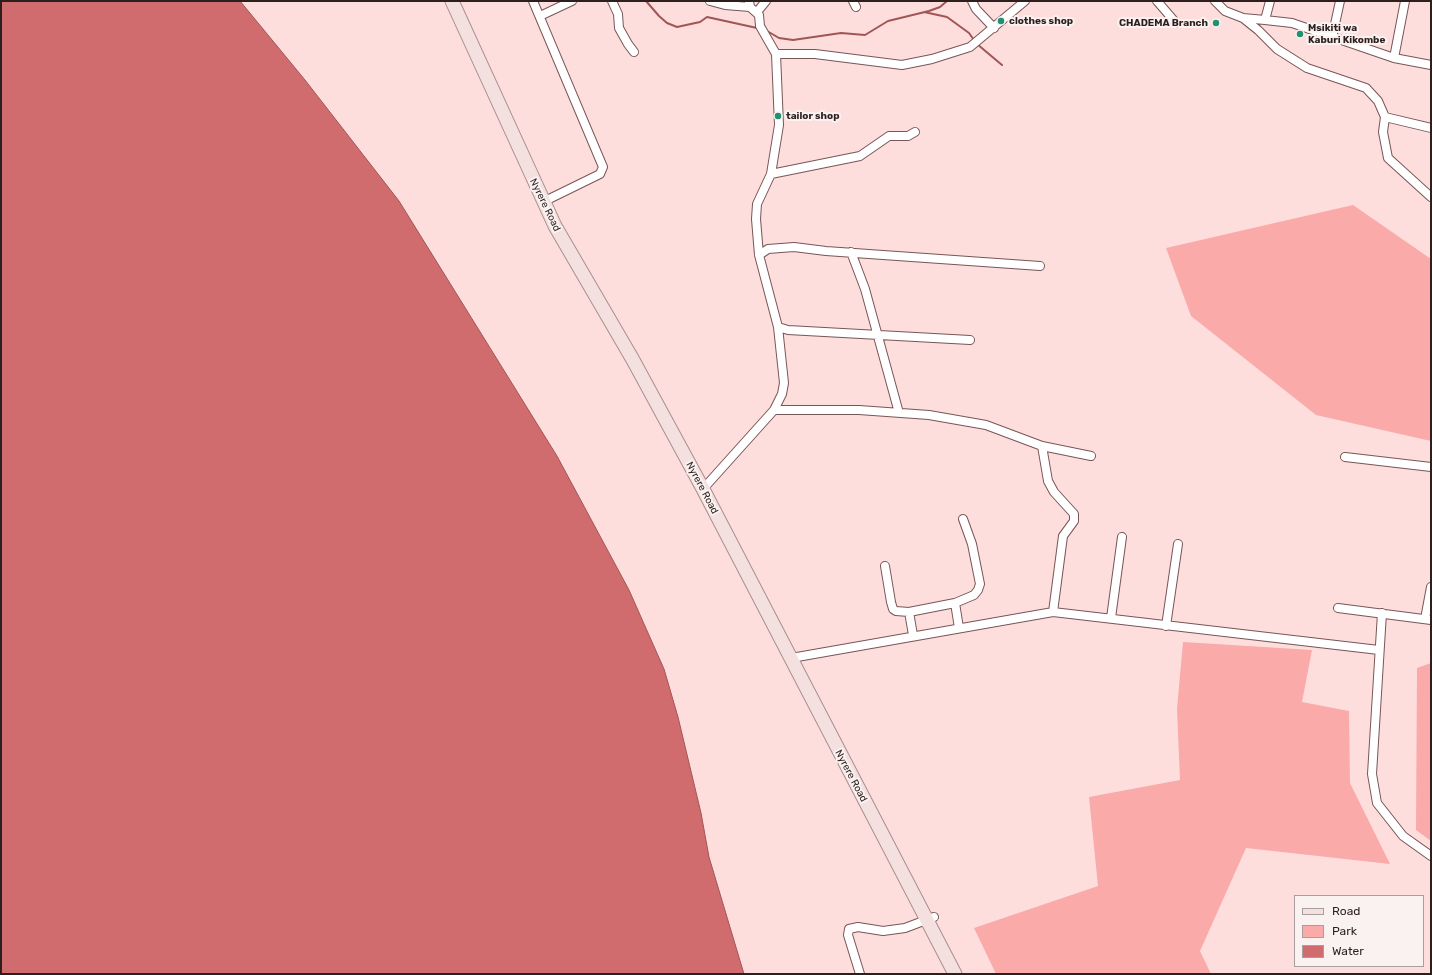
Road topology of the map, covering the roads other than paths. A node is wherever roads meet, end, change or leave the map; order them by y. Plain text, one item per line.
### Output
1 (452, 1) edge
2 (461, 1) edge
3 (533, 1) edge
4 (572, 1) edge
5 (612, 1) edge
6 (710, 1) edge
7 (766, 1) edge
8 (972, 1) edge
9 (1025, 1) edge
10 (1157, 1) edge
11 (1215, 1) edge
12 (1270, 1) edge
13 (1340, 1) edge
14 (1404, 1) edge
15 (750, 4) edge
16 (757, 12) junction
17 (540, 16) junction
18 (1243, 18) junction
19 (1265, 20) junction
20 (1176, 23) dead end
21 (994, 28) junction
22 (1332, 38) junction
23 (634, 52) dead end
24 (776, 54) junction
25 (1394, 58) junction
26 (1431, 65) edge
27 (1385, 117) junction
28 (1431, 128) edge
29 (915, 132) dead end
30 (771, 174) junction
31 (1431, 197) edge
32 (549, 199) junction
33 (852, 252) junction
34 (758, 255) junction
35 (1040, 266) dead end
36 (778, 327) junction
37 (876, 335) junction
38 (970, 340) dead end
39 (774, 410) junction
40 (899, 413) junction
41 (1042, 446) junction
42 (1090, 456) dead end
43 (1344, 457) dead end
44 (1431, 467) edge
45 (705, 487) junction
46 (963, 519) dead end
47 (1122, 537) dead end
48 (1178, 544) dead end
49 (885, 566) dead end
50 (1431, 587) edge
51 (955, 603) junction
52 (1338, 608) dead end
53 (910, 612) junction
54 (1053, 612) junction
55 (1382, 613) junction
56 (1111, 618) junction
57 (1428, 620) edge
58 (1166, 626) junction
59 (959, 628) junction
60 (913, 635) junction
61 (1379, 650) junction
62 (797, 657) junction
63 (1431, 856) edge
64 (931, 918) junction
65 (860, 974) edge
66 (956, 974) edge
67 (964, 974) edge

1 - 45 main road, Nyrere Road
2 - 32 main road, Nyrere Road
3 - 17 street
4 - 17 street
5 - 23 street
6 - 15 street
7 - 16 street
8 - 21 street
9 - 21 street
10 - 20 street
11 - 18 street
12 - 19 street
13 - 22 street
14 - 25 street
15 - 16 street
16 - 24 street
17 - 32 street
18 - 19 street
18 - 27 street
19 - 22 street
21 - 24 street
22 - 25 street
24 - 30 street
25 - 26 street
27 - 28 street
27 - 31 street
29 - 30 street
30 - 34 street
32 - 45 main road, Nyrere Road
33 - 34 street
33 - 35 street
33 - 37 street
34 - 36 street
36 - 37 street
36 - 39 street
37 - 38 street
37 - 40 street
39 - 40 street
39 - 45 street
40 - 41 street
41 - 42 street
41 - 54 street
43 - 44 street
45 - 62 main road, Nyrere Road
45 - 64 main road, Nyrere Road
46 - 51 street
47 - 56 street
48 - 58 street
49 - 53 street
50 - 57 street
51 - 53 street
51 - 59 street
52 - 55 street
53 - 60 street
54 - 56 street
54 - 59 street
55 - 57 street
55 - 61 street
56 - 58 street
58 - 61 street
59 - 60 street
60 - 62 street
61 - 63 street
62 - 64 main road, Nyrere Road
64 - 65 street
64 - 66 main road, Nyrere Road
64 - 67 main road, Nyrere Road

